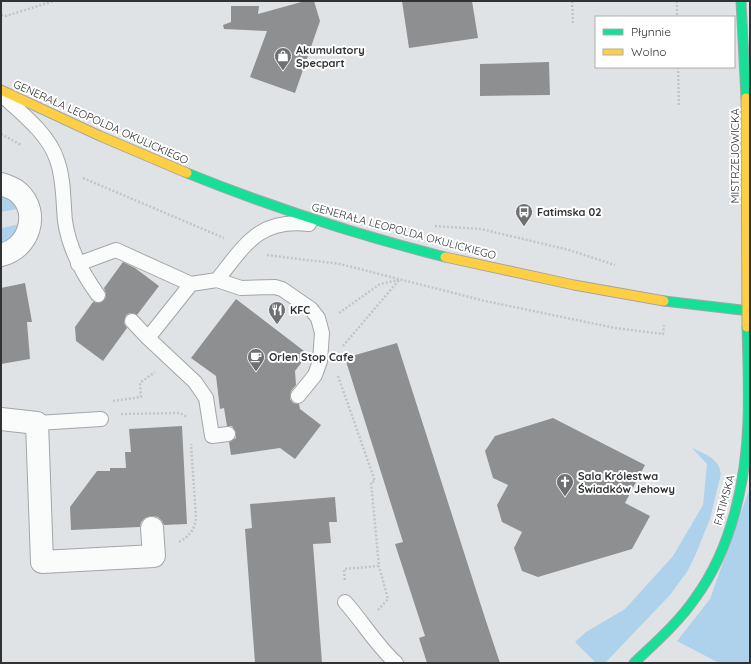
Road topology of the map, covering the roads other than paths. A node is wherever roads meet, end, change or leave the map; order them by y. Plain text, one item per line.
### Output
1 (741, 1) edge
2 (1, 90) edge
3 (1, 94) edge
4 (1, 184) edge
5 (342, 228) junction
6 (1, 255) edge
7 (78, 264) junction
8 (217, 280) junction
9 (191, 284) junction
10 (98, 295) dead end
11 (749, 311) edge
12 (132, 321) dead end
13 (148, 338) junction
14 (298, 396) dead end
15 (1, 419) edge
16 (101, 419) road end
17 (37, 423) junction
18 (228, 434) dead end
19 (152, 528) dead end
20 (345, 602) road end
21 (391, 661) edge
22 (634, 663) edge

1 - 11 main road, MISTRZEJOWICKA
2 - 5 main road, GENERAŁA LEOPOLDA OKULICKIEGO
3 - 7 lane
4 - 6 street
5 - 8 lane
5 - 11 main road, GENERAŁA LEOPOLDA OKULICKIEGO
7 - 9 lane
7 - 10 lane
8 - 9 lane
8 - 14 lane
9 - 13 lane
11 - 22 main road, FATIMSKA
12 - 13 lane
13 - 18 lane
15 - 17 street
16 - 17 lane
17 - 19 street
20 - 21 lane

